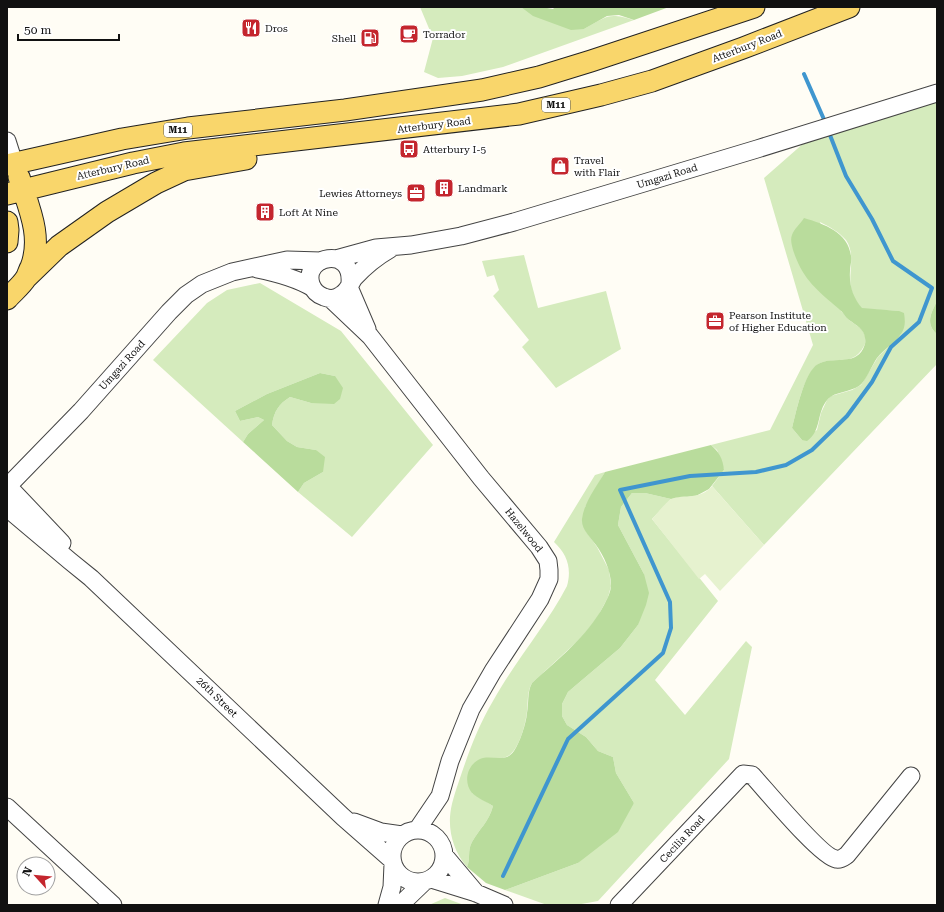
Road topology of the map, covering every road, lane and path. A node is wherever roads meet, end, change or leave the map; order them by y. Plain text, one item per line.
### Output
1 (754, 7) edge
2 (849, 7) edge
3 (937, 93) edge
4 (364, 133) junction
5 (7, 141) edge
6 (11, 164) edge
7 (15, 192) edge
8 (7, 222) edge
9 (7, 242) edge
10 (394, 247) junction
11 (328, 260) junction
12 (251, 268) junction
13 (26, 278) junction
14 (349, 285) junction
15 (313, 288) junction
16 (7, 299) edge
17 (331, 299) junction
18 (370, 336) junction
19 (8, 486) edge
20 (8, 509) edge
21 (92, 578) junction
22 (911, 776) dead end
23 (440, 796) junction
24 (7, 807) edge
25 (343, 817) junction
26 (410, 833) junction
27 (441, 847) junction
28 (392, 862) junction
29 (428, 880) junction
30 (480, 895) junction
31 (620, 904) edge
32 (113, 905) edge
33 (388, 905) edge
34 (400, 905) edge
35 (504, 905) edge

1 - 6 main road, M11
2 - 4 main road, Atterbury Road / M11
3 - 10 street, Umgazi Road
4 - 7 main road, Atterbury Road / M11
4 - 13 main road
5 - 6 street
6 - 7 main road
7 - 13 main road
8 - 9 main road
10 - 11 street, Umgazi Road
10 - 14 street, Umgazi Road
11 - 12 street, Umgazi Road
11 - 14 street
11 - 15 street
12 - 15 street, Umgazi Road
12 - 19 street, Umgazi Road
13 - 16 main road
14 - 17 street
14 - 18 street
15 - 17 street
17 - 18 street
18 - 23 street, Hazelwood
19 - 20 street
19 - 21 street, 26th Street
20 - 21 street, 26th Street
21 - 25 street, 26th Street
22 - 31 street, Cecilia Road
23 - 26 street, Hazelwood
23 - 27 street
24 - 32 street
25 - 26 street, 26th Street
25 - 28 street, 26th Street
26 - 27 street
26 - 28 street
27 - 29 street
27 - 30 street
28 - 29 street
28 - 33 street
29 - 30 street
29 - 34 street
30 - 35 street

